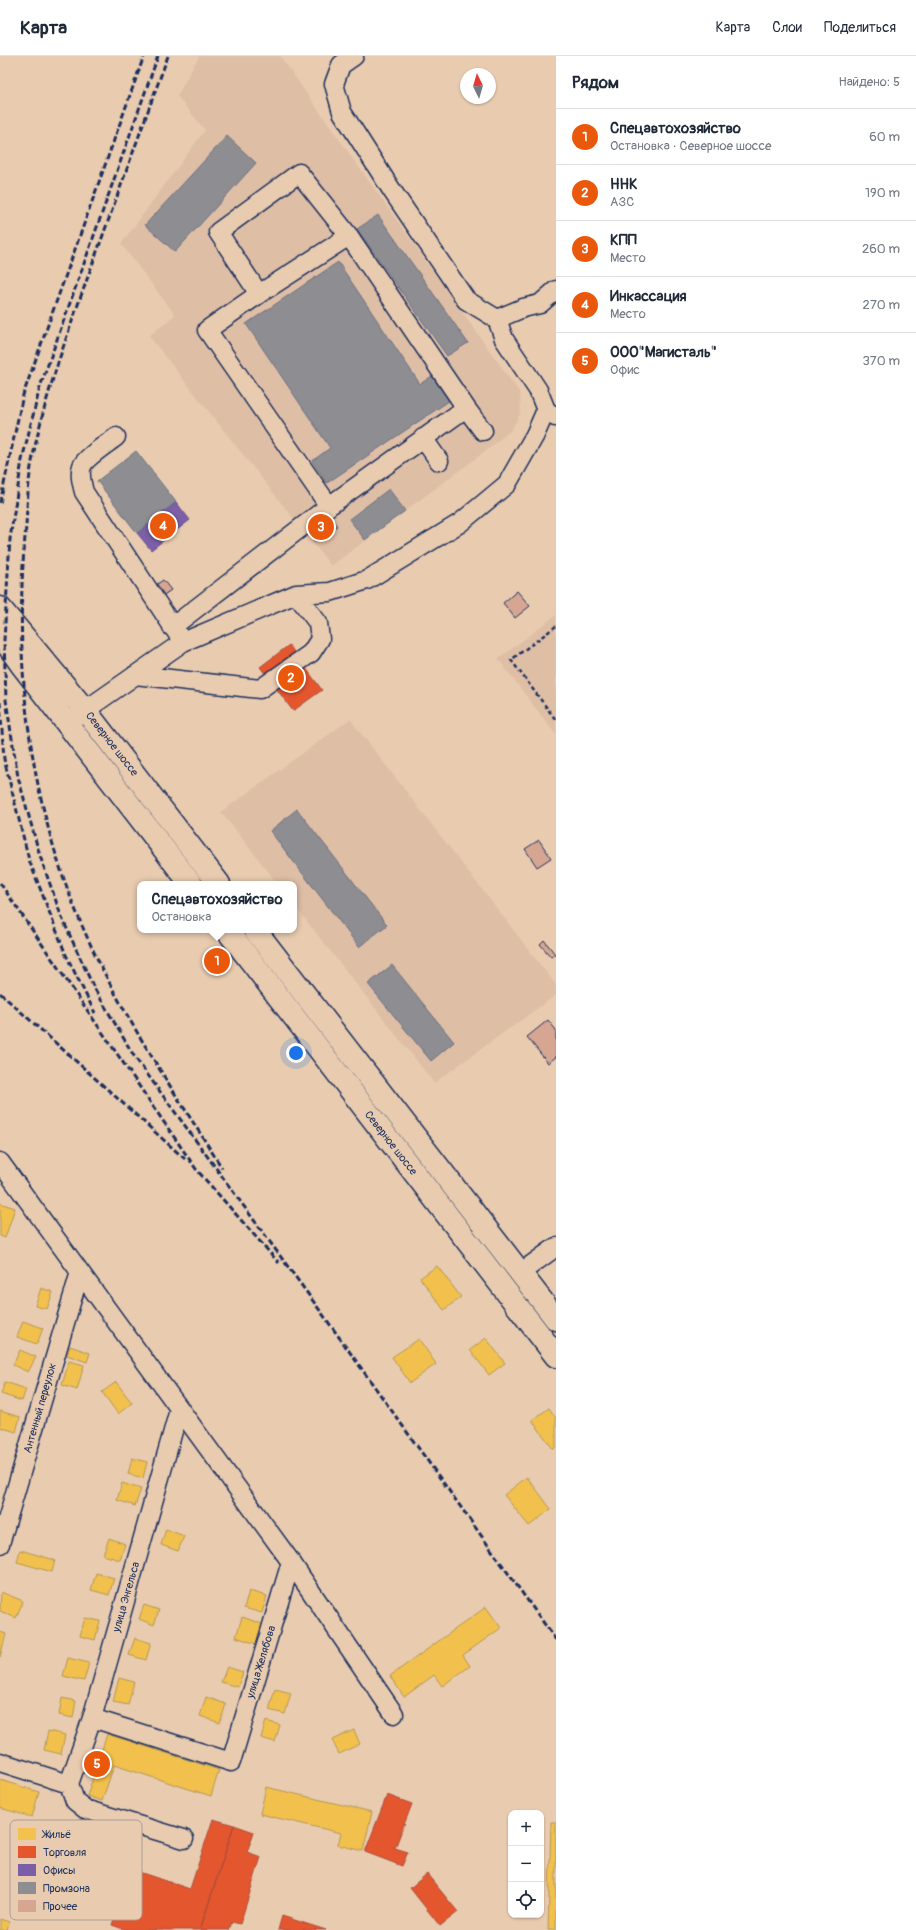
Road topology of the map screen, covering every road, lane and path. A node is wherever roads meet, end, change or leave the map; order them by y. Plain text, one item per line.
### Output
1 (354, 56) edge
2 (349, 236) junction
3 (556, 290) edge
4 (259, 294) junction
5 (497, 319) junction
6 (466, 408) junction
7 (551, 414) edge
8 (483, 431) dead end
9 (116, 437) dead end
10 (423, 438) junction
11 (439, 460) dead end
12 (329, 506) junction
13 (296, 594) junction
14 (0, 608) edge
15 (556, 626) edge
16 (172, 627) junction
17 (0, 634) edge
18 (183, 642) junction
19 (135, 675) junction
20 (85, 710) junction
21 (556, 720) edge
22 (67, 723) junction
23 (189, 881) edge
24 (217, 881) edge
25 (229, 933) edge
26 (257, 933) edge
27 (0, 1162) edge
28 (556, 1247) edge
29 (80, 1272) junction
30 (520, 1273) junction
31 (502, 1287) junction
32 (556, 1319) edge
33 (556, 1356) edge
34 (178, 1410) junction
35 (0, 1544) edge
36 (291, 1562) junction
37 (394, 1714) dead end
38 (92, 1718) junction
39 (0, 1762) edge
40 (69, 1784) junction
41 (121, 1820) edge
42 (142, 1826) edge
43 (184, 1839) dead end

1 - 5 street
2 - 4 street
2 - 4 street
2 - 6 street
3 - 5 street
4 - 12 street
5 - 7 street
6 - 8 street
6 - 10 street
7 - 13 street
9 - 16 street
10 - 11 street
10 - 12 street
12 - 16 street
13 - 18 street
13 - 19 street
14 - 20 main road, Северное шоссе
15 - 21 path
16 - 18 street
17 - 22 main road, Северное шоссе
18 - 19 street
19 - 20 street
20 - 22 street
20 - 24 main road, Северное шоссе
22 - 23 main road, Северное шоссе
25 - 31 main road, Северное шоссе
26 - 30 main road, Северное шоссе
27 - 29 street
28 - 30 street
29 - 34 street
29 - 35 street, Антенный переулок
30 - 31 main road
30 - 32 main road, Северное шоссе
31 - 33 main road, Северное шоссе
34 - 36 street
34 - 38 street, улица Энгельса
36 - 37 street
36 - 38 street, улица Желябова
38 - 40 street, улица Энгельса
39 - 40 street
40 - 41 street
42 - 43 street

